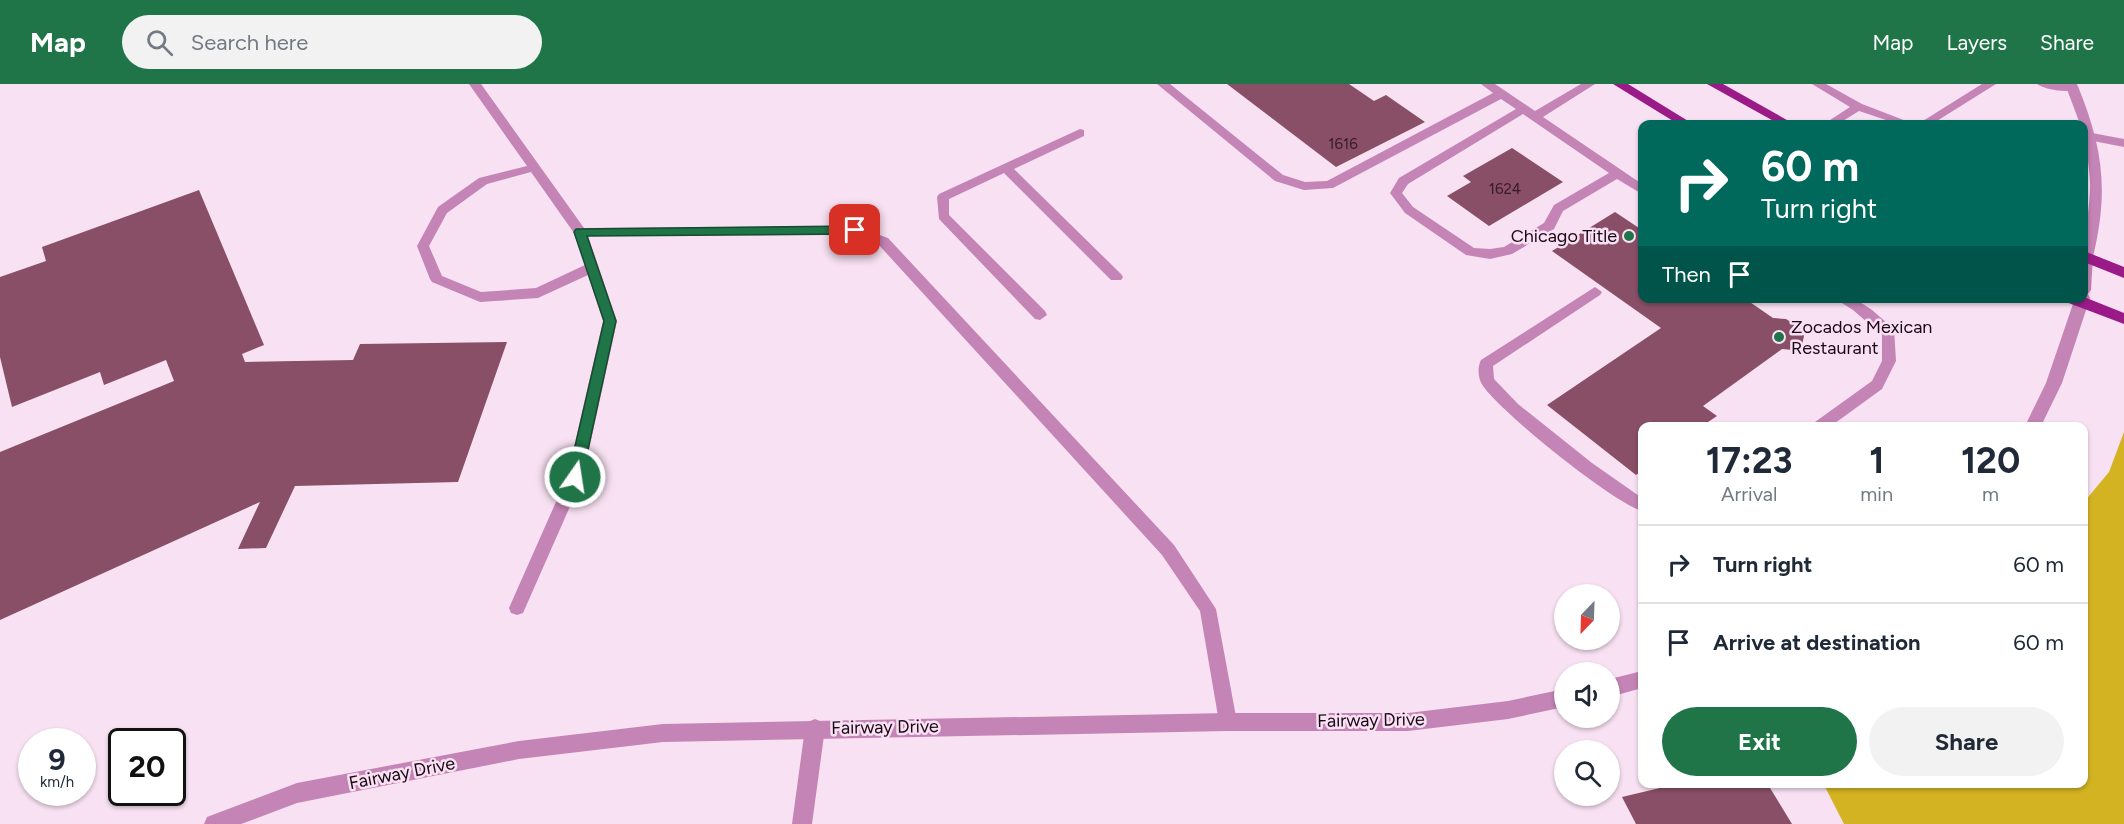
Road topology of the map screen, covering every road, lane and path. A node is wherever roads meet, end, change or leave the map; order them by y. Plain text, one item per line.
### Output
1 (475, 84) edge
2 (1163, 84) edge
3 (1487, 84) edge
4 (1589, 84) edge
5 (1620, 84) edge
6 (1713, 84) edge
7 (1818, 84) edge
8 (1990, 84) edge
9 (2043, 84) edge
10 (2072, 86) edge
11 (1501, 94) junction
12 (1858, 107) junction
13 (1529, 113) junction
14 (1680, 120) edge
15 (1780, 120) edge
16 (1837, 120) edge
17 (1896, 120) edge
18 (1931, 120) edge
19 (2085, 120) edge
20 (2088, 127) edge
21 (1080, 133) dead end
22 (2092, 137) junction
23 (2124, 144) edge
24 (536, 167) junction
25 (1006, 168) junction
26 (1618, 173) junction
27 (1638, 187) edge
28 (580, 232) junction
29 (2088, 244) edge
30 (2088, 257) edge
31 (590, 268) junction
32 (2124, 273) edge
33 (1116, 277) dead end
34 (1595, 292) dead end
35 (2088, 302) edge
36 (1850, 303) edge
37 (2078, 303) edge
38 (1040, 315) dead end
39 (2124, 319) edge
40 (1826, 422) edge
41 (2035, 422) edge
42 (1638, 502) edge
43 (518, 608) dead end
44 (1638, 681) edge
45 (1620, 686) edge
46 (1554, 700) edge
47 (1228, 722) junction
48 (815, 728) junction
49 (214, 824) edge
50 (802, 824) edge

1 - 24 lane
2 - 11 lane
3 - 11 lane
4 - 13 lane
5 - 14 main road
6 - 15 main road
7 - 12 lane
8 - 18 lane
9 - 10 lane
10 - 19 street
11 - 13 lane
12 - 16 lane
12 - 17 lane
13 - 26 lane
13 - 26 lane
20 - 22 street
21 - 25 lane
22 - 23 lane
22 - 29 street
24 - 28 lane
24 - 31 lane
25 - 33 lane
25 - 38 lane
26 - 27 lane
28 - 31 lane
28 - 47 lane
30 - 32 main road
31 - 43 lane
34 - 42 lane
35 - 39 main road
36 - 40 lane
37 - 41 street
44 - 45 street
46 - 47 street, Fairway Drive
47 - 48 street, Fairway Drive
48 - 49 street, Fairway Drive
48 - 50 street

